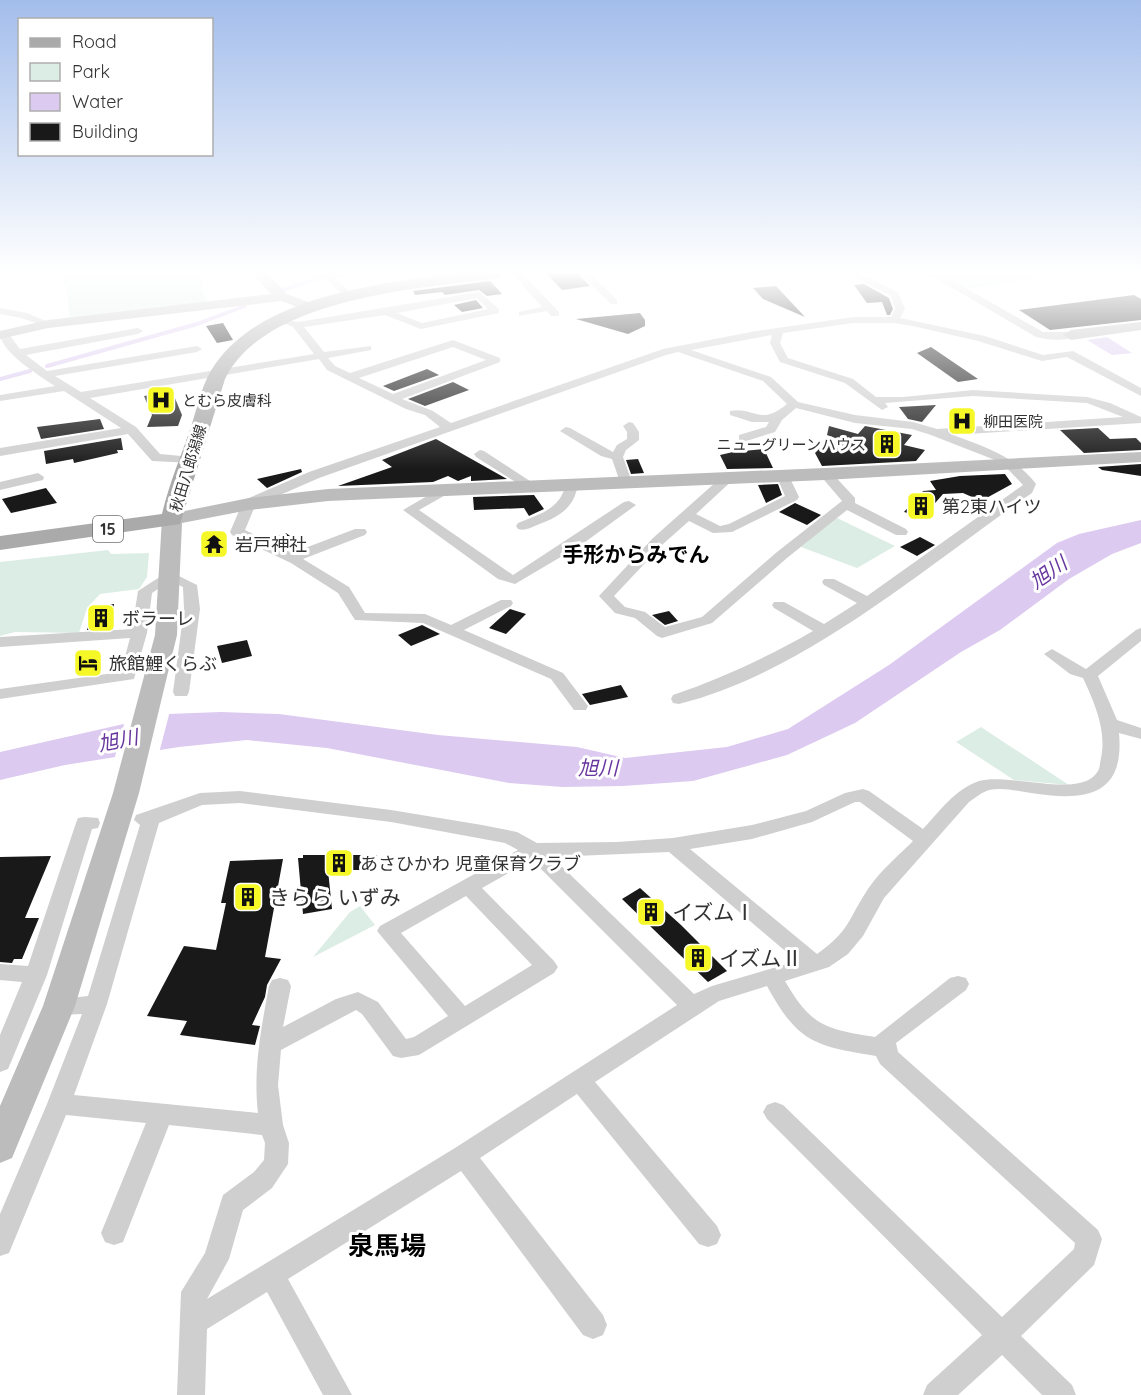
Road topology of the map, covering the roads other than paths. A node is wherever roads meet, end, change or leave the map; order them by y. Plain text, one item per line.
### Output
1 (66, 338) edge
2 (253, 338) edge
3 (305, 338) edge
4 (736, 338) edge
5 (776, 338) edge
6 (973, 338) edge
7 (1031, 338) edge
8 (7, 344) edge
9 (1008, 346) junction
10 (367, 348) dead end
11 (678, 348) junction
12 (197, 349) dead end
13 (321, 356) junction
14 (219, 372) junction
15 (44, 375) junction
16 (350, 377) junction
17 (64, 388) junction
18 (1141, 393) edge
19 (79, 396) junction
20 (0, 398) edge
21 (393, 398) junction
22 (874, 400) junction
23 (794, 404) junction
24 (734, 413) dead end
25 (777, 418) junction
26 (1140, 421) edge
27 (629, 426) dead end
28 (913, 426) junction
29 (450, 428) junction
30 (132, 430) junction
31 (566, 431) dead end
32 (935, 432) junction
33 (743, 438) dead end
34 (0, 452) edge
35 (480, 454) dead end
36 (617, 457) junction
37 (1136, 459) edge
38 (189, 460) junction
39 (1010, 464) junction
40 (825, 474) junction
41 (782, 475) junction
42 (38, 477) dead end
43 (730, 477) junction
44 (626, 482) junction
45 (573, 483) junction
46 (530, 485) junction
47 (0, 486) edge
48 (446, 489) junction
49 (249, 504) junction
50 (846, 504) junction
51 (629, 506) dead end
52 (687, 514) junction
53 (172, 519) junction
54 (523, 526) dead end
55 (360, 532) dead end
56 (901, 532) dead end
57 (0, 543) edge
58 (292, 558) junction
59 (169, 575) junction
60 (829, 582) dead end
61 (506, 603) dead end
62 (869, 603) junction
63 (779, 604) dead end
64 (450, 631) junction
65 (824, 631) junction
66 (139, 633) junction
67 (1141, 633) edge
68 (0, 642) edge
69 (1052, 654) dead end
70 (1089, 675) junction
71 (181, 692) dead end
72 (0, 694) edge
73 (679, 699) dead end
74 (580, 706) dead end
75 (1110, 724) junction
76 (1141, 734) edge
77 (91, 823) dead end
78 (925, 840) junction
79 (673, 845) junction
80 (534, 850) junction
81 (468, 886) junction
82 (814, 963) junction
83 (0, 972) edge
84 (36, 975) junction
85 (772, 976) junction
86 (958, 984) dead end
87 (280, 986) dead end
88 (96, 1004) junction
89 (59, 1006) junction
90 (692, 1006) junction
91 (463, 1018) junction
92 (270, 1045) junction
93 (886, 1048) junction
94 (0, 1062) edge
95 (580, 1081) junction
96 (11, 1094) edge
97 (59, 1104) junction
98 (775, 1112) dead end
99 (161, 1115) junction
100 (271, 1125) junction
101 (0, 1147) edge
102 (464, 1156) junction
103 (114, 1233) dead end
104 (708, 1235) dead end
105 (0, 1244) edge
106 (271, 1274) junction
107 (194, 1322) junction
108 (593, 1325) dead end
109 (1001, 1337) junction
110 (191, 1395) edge
111 (338, 1395) edge
112 (937, 1395) edge
113 (1062, 1395) edge

1 - 8 street
2 - 14 main road, 秋田八郎潟線
3 - 13 street
4 - 11 street
5 - 22 street
6 - 9 street
7 - 9 street
8 - 15 street
9 - 18 street
10 - 13 street
11 - 23 street
11 - 29 street
12 - 15 street
13 - 14 street
13 - 16 street
14 - 19 street
14 - 38 main road, 秋田八郎潟線
15 - 17 street
16 - 21 street
16 - 21 street
17 - 19 street
17 - 20 street
19 - 30 street
21 - 29 street
22 - 26 street
22 - 28 street
23 - 25 street
23 - 28 street
24 - 25 street
25 - 33 street
26 - 32 street
27 - 36 street
28 - 32 street
29 - 49 street
30 - 34 street
30 - 38 street
31 - 36 street
32 - 39 street
35 - 46 street
36 - 44 street
37 - 39 street
38 - 53 main road, 秋田八郎潟線
39 - 40 street
39 - 62 street
40 - 41 street
40 - 50 street
41 - 43 street
41 - 52 street
42 - 47 street
43 - 44 street
43 - 52 street
44 - 45 street
45 - 46 street
45 - 54 street
46 - 48 street
48 - 49 street
48 - 51 street
49 - 53 street
49 - 58 street
50 - 52 street
50 - 56 street
53 - 57 main road, 秋田八郎潟線 / 15
53 - 59 street
55 - 58 street
58 - 64 street
59 - 66 street
59 - 71 street
59 - 89 street
60 - 62 street
61 - 64 street
62 - 65 street
63 - 65 street
64 - 74 street
65 - 73 street
66 - 68 street
66 - 72 street
67 - 70 street
69 - 70 street
70 - 75 street
75 - 76 street
75 - 78 street
77 - 84 street
78 - 79 street
78 - 82 street
79 - 80 street
79 - 82 street
80 - 81 street
80 - 88 street
80 - 90 street
81 - 91 street
81 - 91 street
82 - 85 street
83 - 84 street
84 - 94 street
85 - 90 street
85 - 93 street
86 - 93 street
87 - 92 street
88 - 89 street
88 - 97 street
89 - 96 street
90 - 95 street
91 - 92 street
92 - 100 street
93 - 109 street
95 - 102 street
95 - 104 street
96 - 101 street
97 - 99 street
97 - 105 street
98 - 109 street
99 - 100 street
99 - 103 street
100 - 107 street
102 - 106 street
102 - 108 street
106 - 107 street
106 - 111 street
107 - 110 street
109 - 112 street
109 - 113 street

